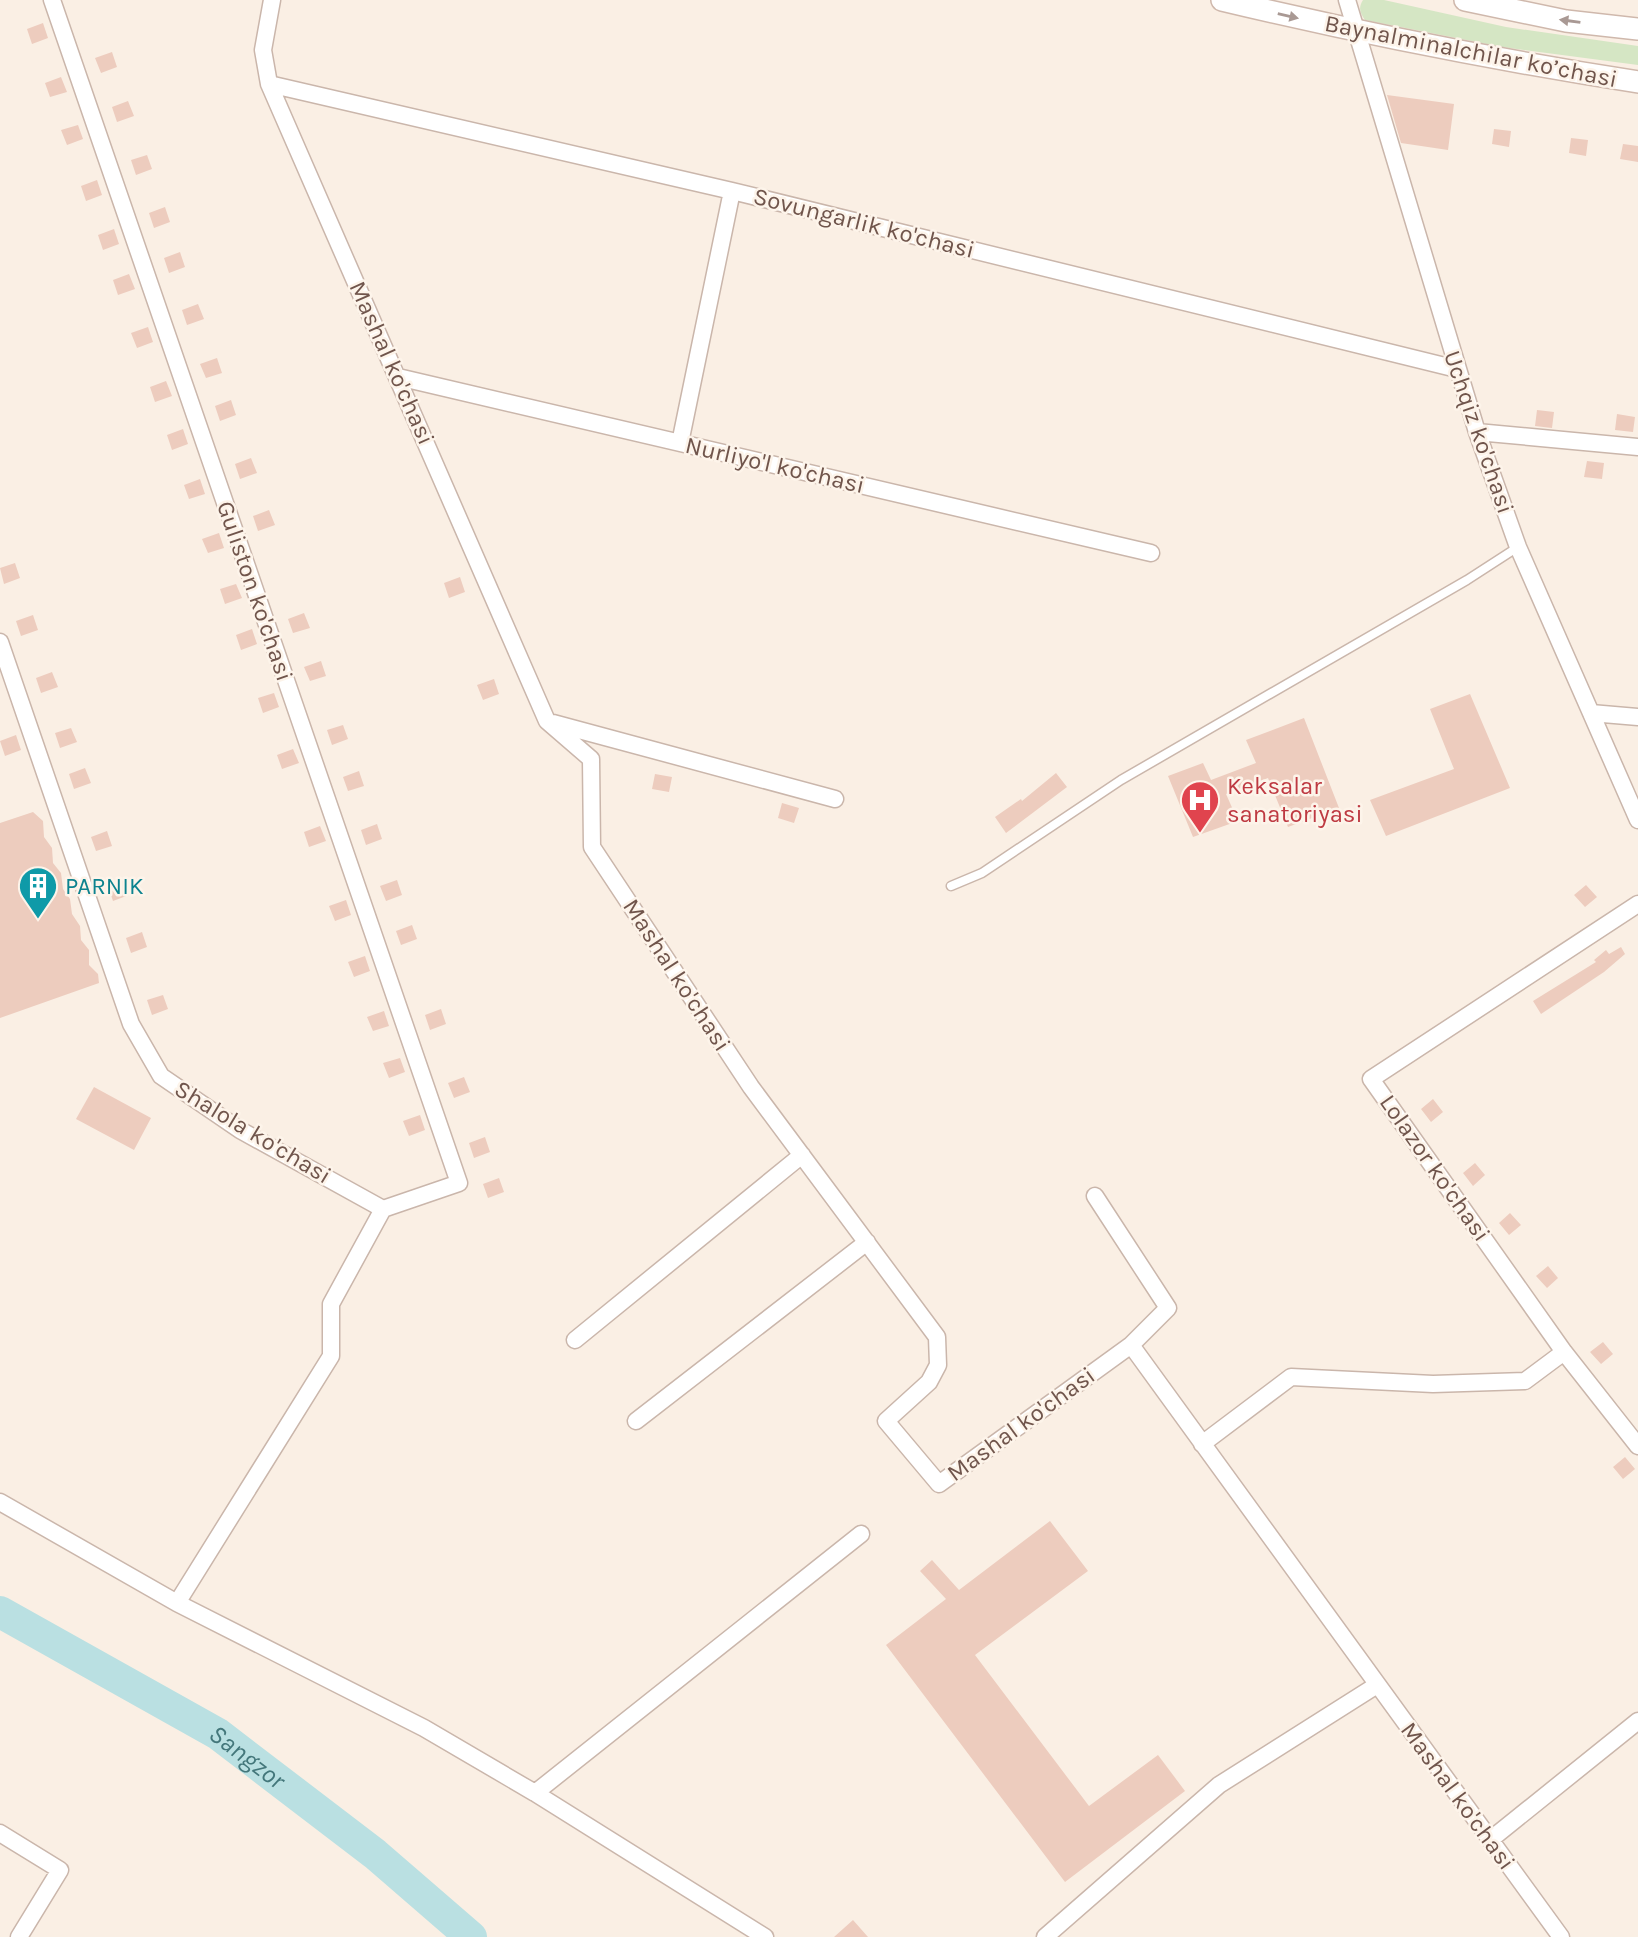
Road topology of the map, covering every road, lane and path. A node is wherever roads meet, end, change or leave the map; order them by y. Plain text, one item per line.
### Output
1 (52, 0) edge
2 (272, 0) edge
3 (1222, 0) edge
4 (1347, 0) edge
5 (1465, 0) edge
6 (1638, 29) edge
7 (1356, 32) junction
8 (1638, 82) edge
9 (269, 83) junction
10 (732, 191) junction
11 (1457, 369) junction
12 (398, 377) junction
13 (1477, 432) junction
14 (680, 443) junction
15 (1638, 447) edge
16 (1518, 547) junction
17 (1151, 553) dead end
18 (0, 642) edge
19 (1591, 713) junction
20 (1638, 717) edge
21 (547, 721) junction
22 (835, 799) dead end
23 (1638, 820) edge
24 (951, 886) dead end
25 (1638, 904) edge
26 (802, 1155) junction
27 (1095, 1196) dead end
28 (383, 1209) junction
29 (867, 1242) junction
30 (575, 1340) dead end
31 (1131, 1345) junction
32 (1564, 1352) junction
33 (636, 1421) dead end
34 (1202, 1444) junction
35 (1638, 1446) edge
36 (0, 1502) edge
37 (861, 1534) dead end
38 (177, 1603) junction
39 (1377, 1685) junction
40 (1638, 1721) edge
41 (535, 1793) junction
42 (0, 1833) edge
43 (1490, 1840) junction
44 (19, 1937) edge
45 (765, 1937) edge
46 (1045, 1937) edge
47 (1561, 1937) edge

1 - 28 street, Guliston ko'chasi
2 - 9 street, Mashal ko'chasi
3 -> 7 main road, Baynalminalchilar ko’chasi
4 - 7 street, Uchqiz ko'chasi
6 -> 5 main road, Baynalminalchilar ko’chasi
7 - 8 main road, Baynalminalchilar ko’chasi
7 - 11 street, Uchqiz ko'chasi
9 - 10 street, Sovungarlik ko'chasi
9 - 12 street, Mashal ko'chasi
10 - 11 street, Sovungarlik ko'chasi
10 - 14 street
11 - 13 street, Uchqiz ko'chasi
12 - 14 street, Nurliyo'l ko'chasi
12 - 21 street, Mashal ko'chasi
13 - 15 street
13 - 16 street, Uchqiz ko'chasi
14 - 17 street, Nurliyo'l ko'chasi
16 - 19 street, Uchqiz ko'chasi
16 - 24 lane
18 - 28 street, Shalola ko'chasi
19 - 20 street
19 - 23 street, Uchqiz ko'chasi
21 - 22 street
21 - 26 street, Mashal ko'chasi
25 - 32 street, Lolazor ko'chasi
26 - 29 street, Mashal ko'chasi
26 - 30 street
27 - 31 street
28 - 38 street
29 - 31 street, Mashal ko'chasi
29 - 33 street
31 - 34 street, Mashal ko'chasi
32 - 34 street
32 - 35 street, Lolazor ko'chasi
34 - 39 street, Mashal ko'chasi
36 - 38 street
37 - 41 street
38 - 41 street
39 - 43 street, Mashal ko'chasi
39 - 46 street
40 - 43 street
41 - 45 street
42 - 44 street
43 - 47 street, Mashal ko'chasi

